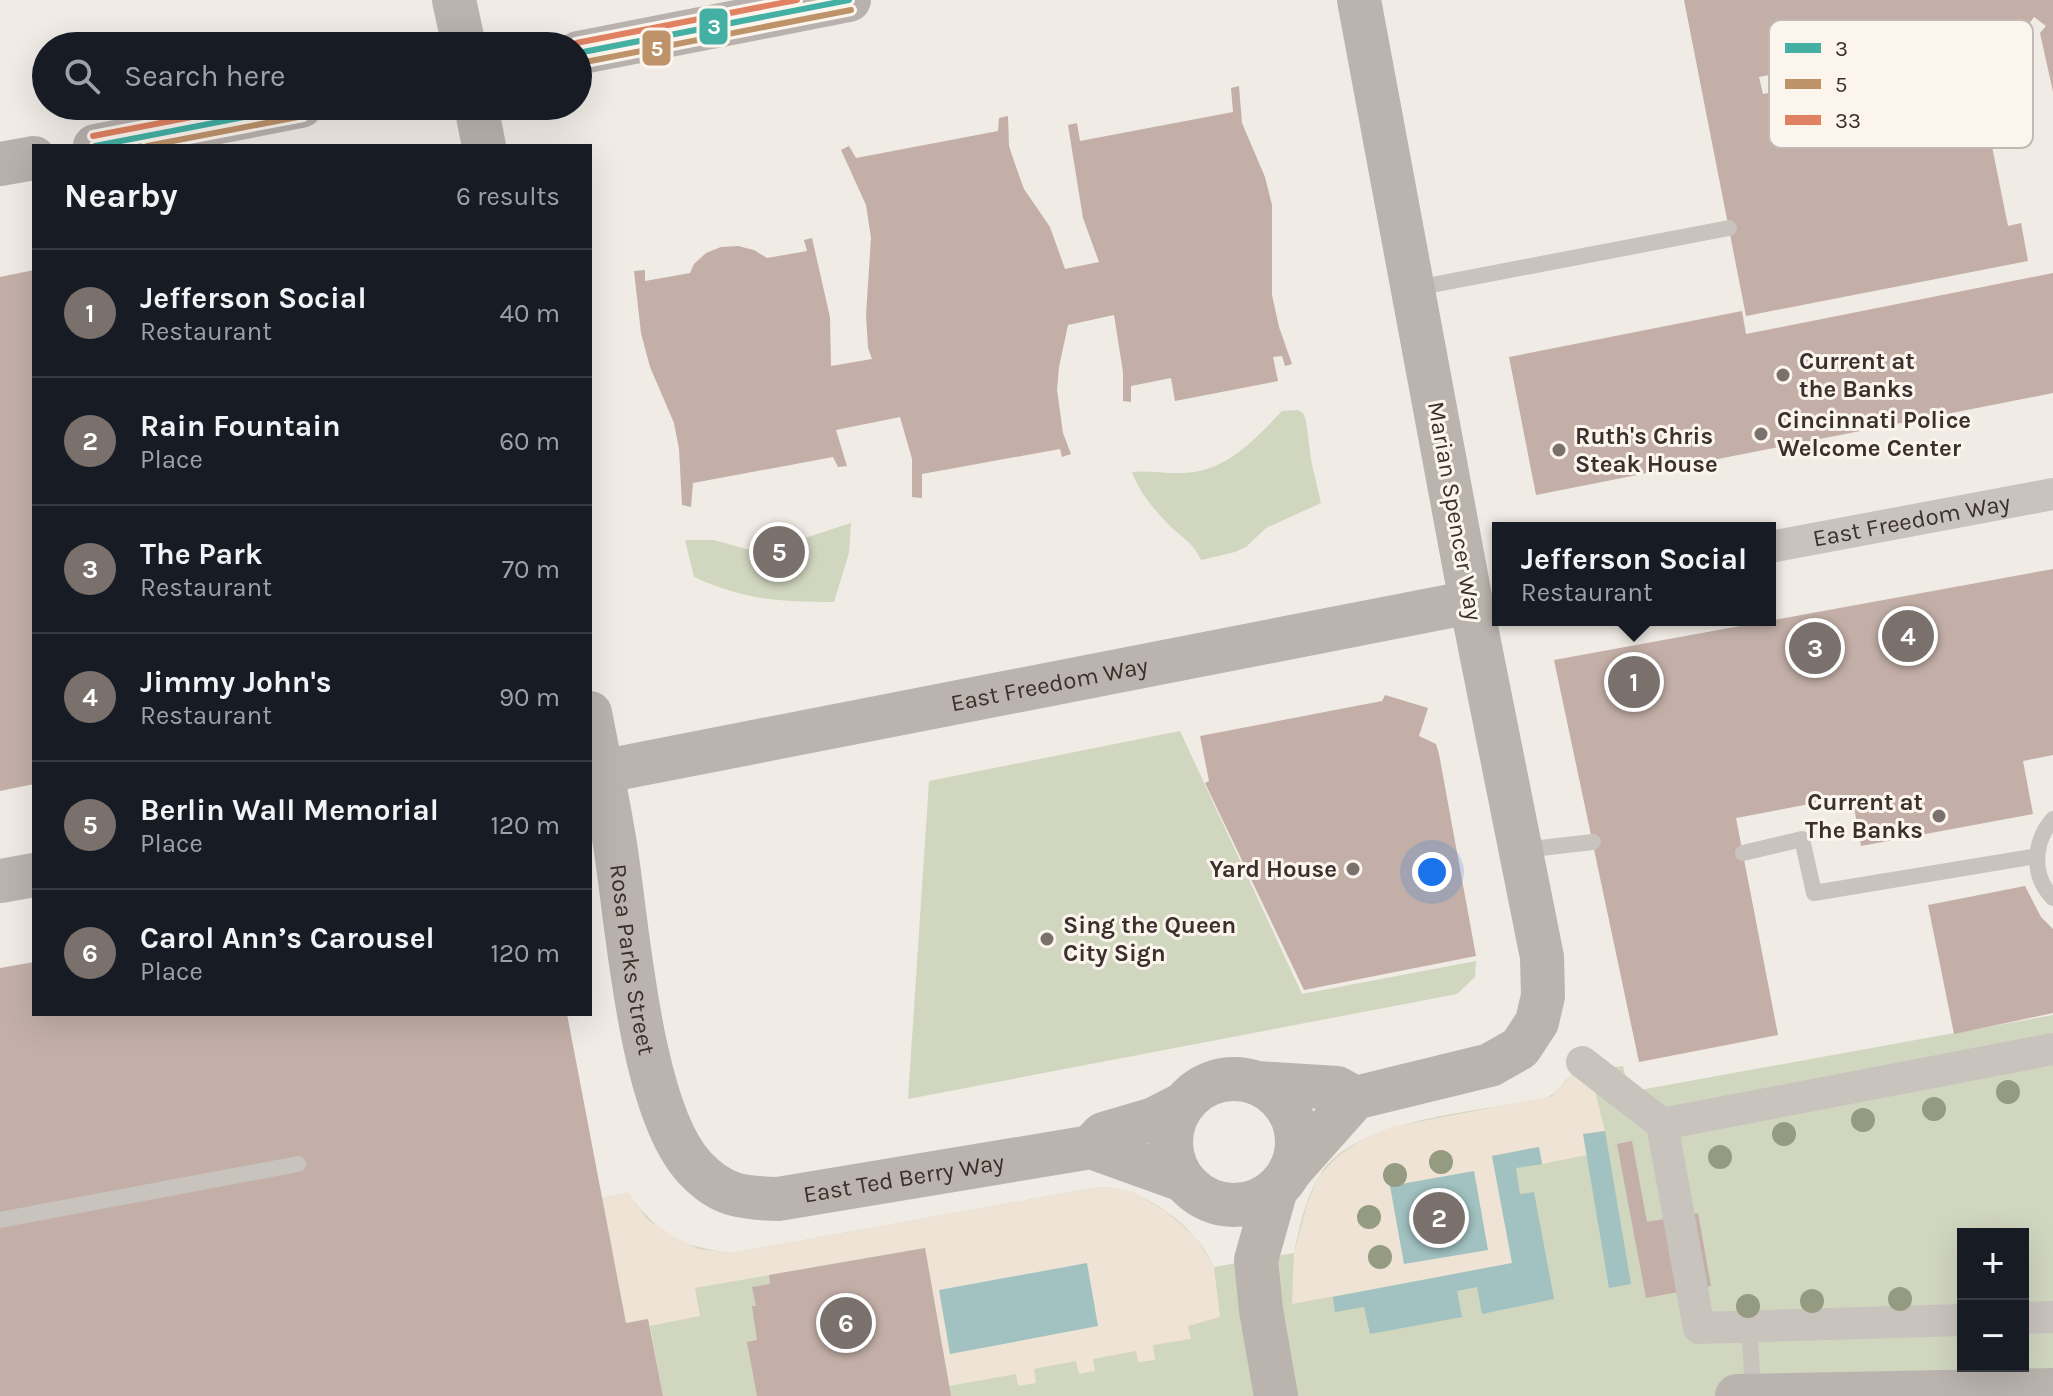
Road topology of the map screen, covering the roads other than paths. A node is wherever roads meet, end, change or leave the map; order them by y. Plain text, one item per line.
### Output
1 (454, 0) edge
2 (849, 0) edge
3 (1359, 0) edge
4 (461, 32) edge
5 (592, 50) edge
6 (229, 120) edge
7 (479, 120) edge
8 (105, 144) edge
9 (484, 144) edge
10 (32, 158) edge
11 (0, 164) edge
12 (1729, 228) dead end
13 (1415, 289) junction
14 (2053, 494) edge
15 (1776, 546) edge
16 (1485, 600) edge
17 (592, 733) edge
18 (596, 773) edge
19 (2053, 819) edge
20 (1593, 842) dead end
21 (1521, 851) junction
22 (1743, 853) dead end
23 (2037, 856) junction
24 (32, 875) edge
25 (0, 881) edge
26 (2053, 898) edge
27 (2053, 1049) edge
28 (1582, 1062) dead end
29 (1257, 1083) junction
30 (1355, 1098) junction
31 (1183, 1104) junction
32 (1662, 1124) junction
33 (1091, 1147) junction
34 (298, 1164) dead end
35 (1283, 1180) junction
36 (717, 1187) joint
37 (1201, 1192) junction
38 (0, 1220) edge
39 (1256, 1260) junction
40 (2053, 1317) edge
41 (2029, 1318) edge
42 (1957, 1320) edge
43 (1750, 1336) dead end
44 (2053, 1390) edge
45 (1276, 1396) edge
46 (1737, 1396) edge
47 (1753, 1396) edge

1 - 4 main road
2 - 5 main road
3 - 13 main road, Marian Spencer Way
6 - 8 main road
7 - 9 main road
10 - 11 main road
12 - 13 lane
13 - 16 main road, Marian Spencer Way
14 - 15 street, East Freedom Way
16 - 18 main road, East Freedom Way
16 - 21 main road, Marian Spencer Way
17 - 18 main road, Rosa Parks Street
18 - 36 main road, Rosa Parks Street
19 - 23 lane
20 - 21 lane
21 - 30 main road, Marian Spencer Way
22 - 23 lane
23 - 26 lane
24 - 25 main road
27 - 32 street
28 - 32 street
29 - 30 main road
29 - 31 main road
29 - 35 main road
30 - 35 main road
31 - 33 main road, East Ted Berry Way
31 - 37 main road
32 - 42 street
33 - 36 main road, East Ted Berry Way
33 - 37 main road, East Ted Berry Way
34 - 38 lane
35 - 37 main road
35 - 39 main road
37 - 39 main road
39 - 45 main road
40 - 41 street
43 - 47 lane
44 - 47 main road
46 - 47 main road

